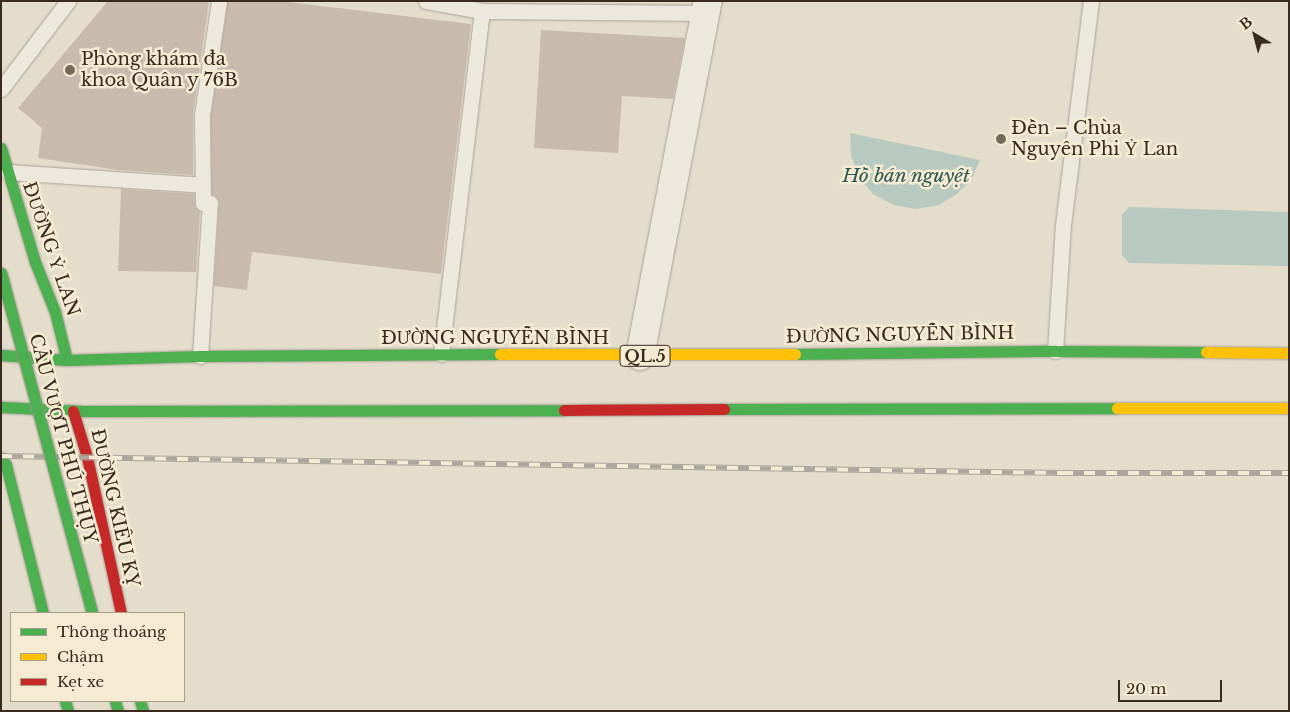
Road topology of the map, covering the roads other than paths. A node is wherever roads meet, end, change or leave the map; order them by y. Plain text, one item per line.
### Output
1 (68, 1) edge
2 (219, 1) edge
3 (426, 1) edge
4 (1091, 1) edge
5 (707, 7) edge
6 (482, 11) junction
7 (1, 89) edge
8 (1, 148) edge
9 (8, 172) junction
10 (202, 185) junction
11 (1, 273) edge
12 (1055, 350) junction
13 (1289, 353) edge
14 (441, 354) junction
15 (1, 356) edge
16 (200, 356) junction
17 (640, 356) junction
18 (67, 360) junction
19 (1, 406) edge
20 (1289, 408) edge
21 (73, 411) junction
22 (1, 458) edge
23 (43, 612) edge
24 (92, 612) edge
25 (121, 612) edge

1 - 7 lane
2 - 10 lane
3 - 6 lane
4 - 12 lane
5 - 6 lane
5 - 17 street
6 - 14 lane
8 - 9 main road, ĐƯỜNG Ỷ LAN
9 - 10 lane
9 - 18 main road, ĐƯỜNG Ỷ LAN
10 - 16 lane
11 - 24 main road, CẦU VƯỢT PHÚ THỤY, bridge
12 - 13 main road, ĐƯỜNG NGUYỄN BÌNH / QL.5
12 - 17 main road, ĐƯỜNG NGUYỄN BÌNH / QL.5
14 - 16 main road, ĐƯỜNG NGUYỄN BÌNH / QL.5
14 - 17 main road, ĐƯỜNG NGUYỄN BÌNH / QL.5
15 - 18 main road, ĐƯỜNG NGUYỄN BÌNH / QL.5
16 - 18 main road, ĐƯỜNG NGUYỄN BÌNH / QL.5
19 - 21 main road
20 - 21 main road
21 - 25 main road, ĐƯỜNG KIÊU KỴ
22 - 23 main road

